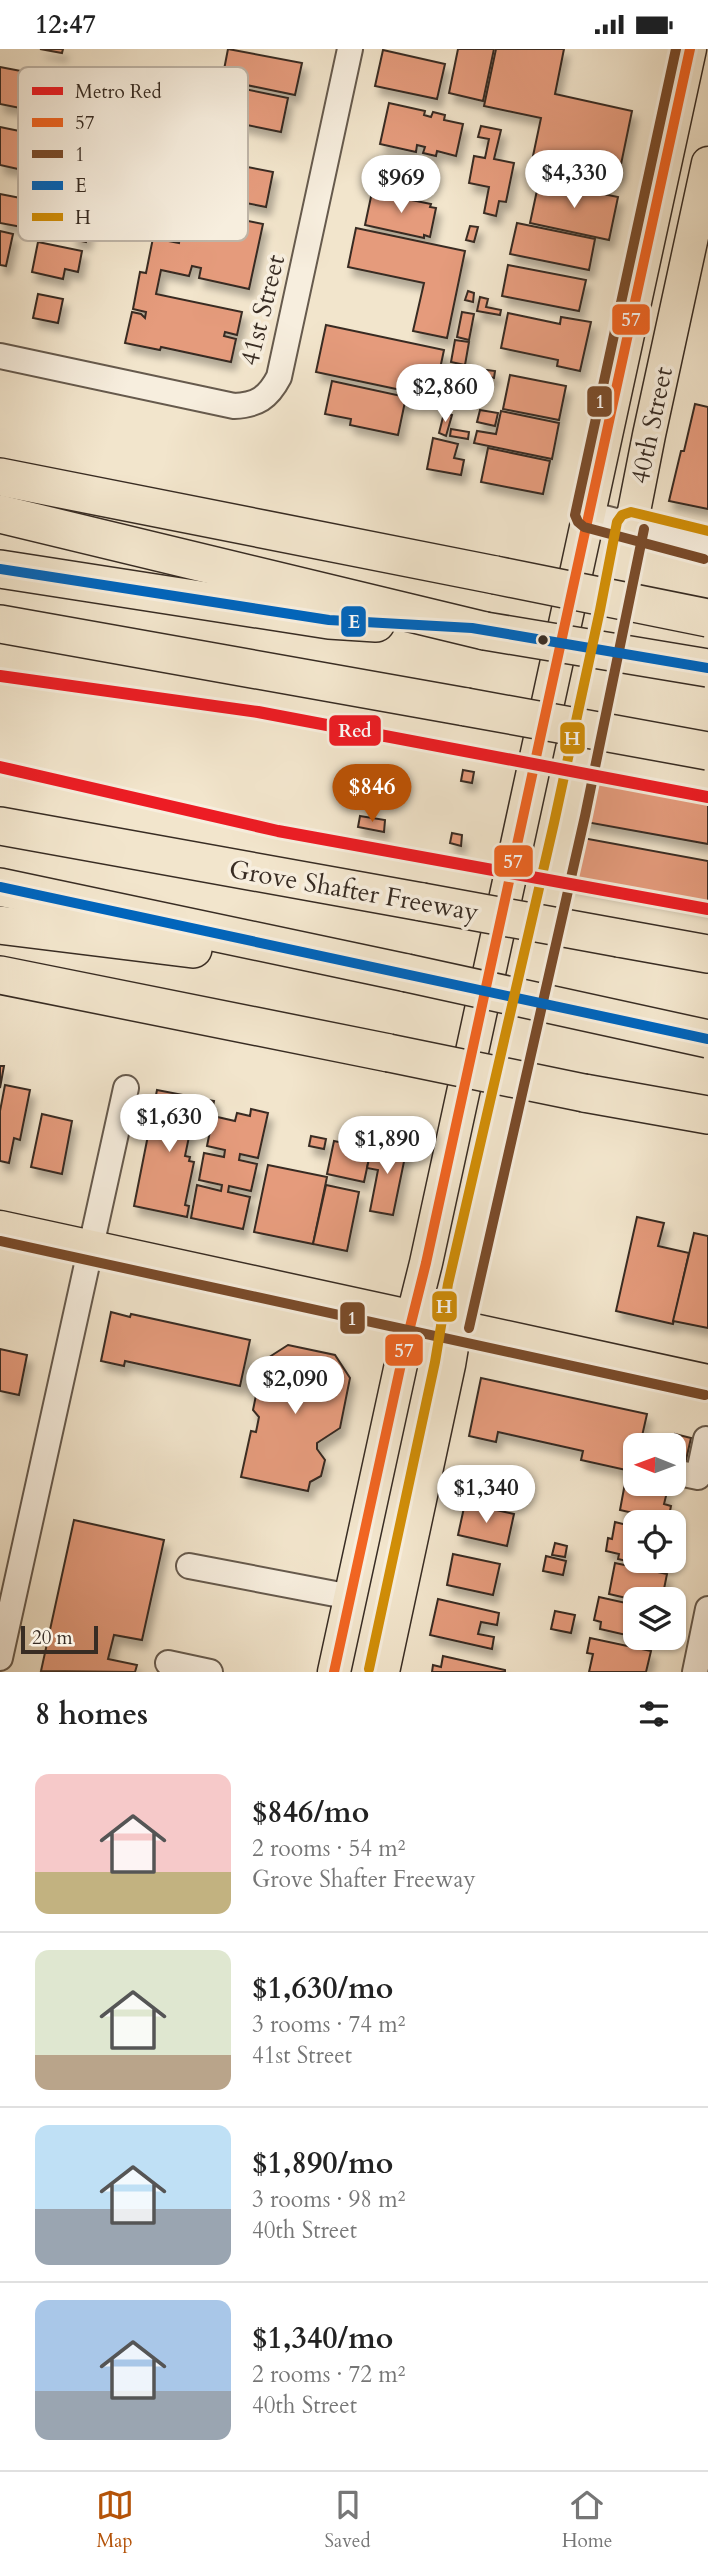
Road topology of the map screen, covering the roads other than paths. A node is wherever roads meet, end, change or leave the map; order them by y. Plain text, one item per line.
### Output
1 (350, 49) edge
2 (690, 49) edge
3 (708, 163) edge
4 (0, 356) edge
5 (0, 477) edge
6 (589, 514) junction
7 (0, 515) edge
8 (630, 526) junction
9 (708, 545) edge
10 (0, 569) edge
11 (708, 618) edge
12 (0, 624) edge
13 (478, 630) junction
14 (708, 668) edge
15 (708, 751) edge
16 (0, 826) edge
17 (0, 887) edge
18 (0, 925) edge
19 (708, 954) edge
20 (407, 973) junction
21 (0, 975) edge
22 (708, 1039) edge
23 (126, 1088) dead end
24 (708, 1115) edge
25 (0, 1227) edge
26 (91, 1247) junction
27 (412, 1317) junction
28 (455, 1326) junction
29 (708, 1381) edge
30 (708, 1440) edge
31 (686, 1474) edge
32 (189, 1566) dead end
33 (351, 1597) junction
34 (708, 1609) edge
35 (0, 1658) edge
36 (168, 1663) dead end
37 (210, 1672) edge
38 (334, 1672) edge
39 (383, 1672) edge
40 (695, 1672) edge

1 - 4 street, 41st Street
2 - 6 main road, 40th Street
3 - 8 main road, 40th Street
5 - 11 highway, bridge
6 - 8 street
6 - 27 main road, 40th Street
7 - 13 highway
8 - 9 street
8 - 28 main road, 40th Street
10 - 13 highway
12 - 15 highway, bridge
13 - 14 highway, bridge
16 - 19 highway, Grove Shafter Freeway, bridge
17 - 20 highway
18 - 20 highway
20 - 22 highway, bridge
21 - 24 highway, bridge
23 - 26 street
25 - 26 main road
26 - 27 main road
26 - 35 street
27 - 28 main road
27 - 33 main road, 40th Street
28 - 29 main road
28 - 39 main road, 40th Street
30 - 31 street
32 - 33 street
33 - 38 main road, 40th Street
34 - 40 street
36 - 37 street

